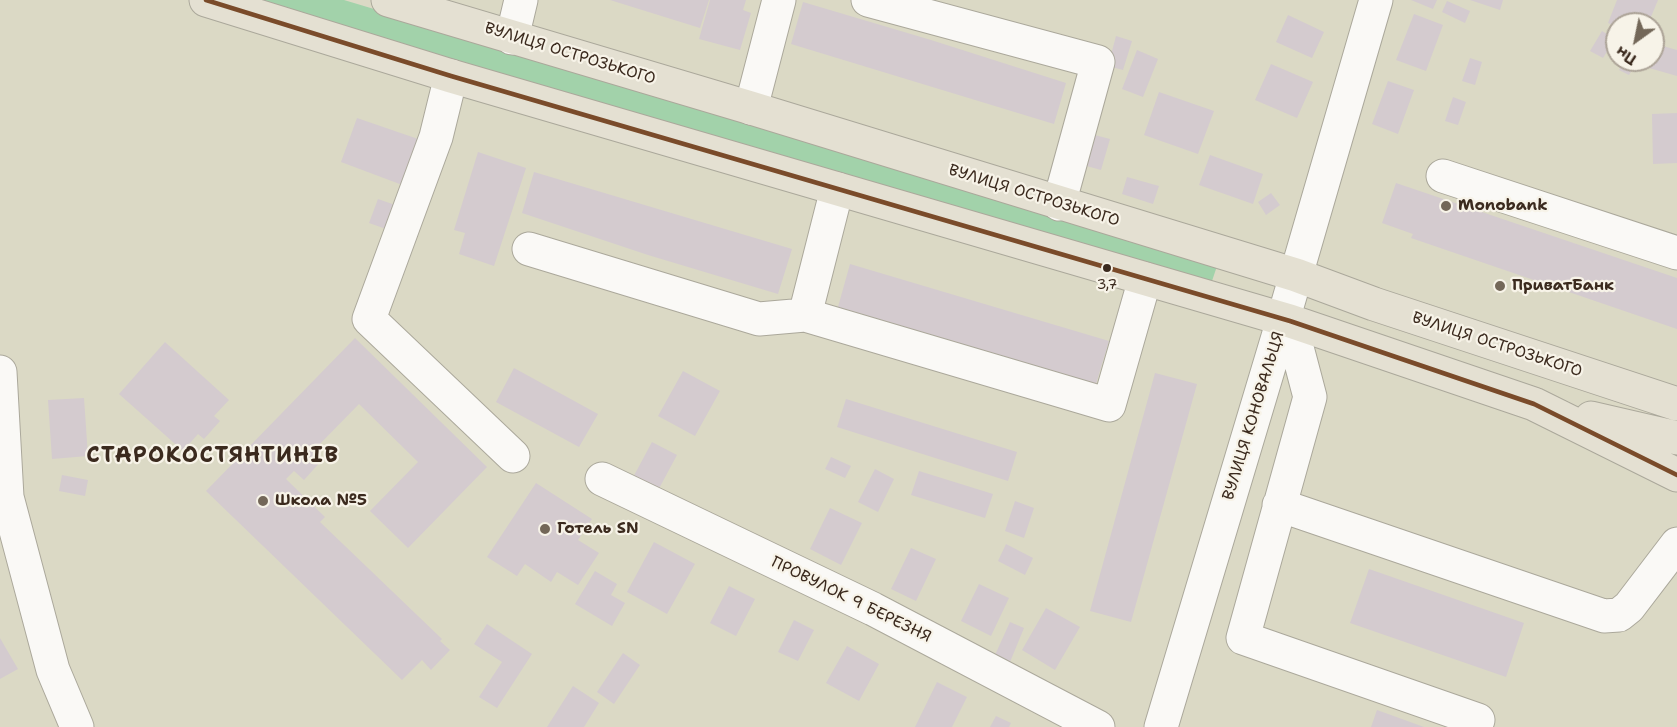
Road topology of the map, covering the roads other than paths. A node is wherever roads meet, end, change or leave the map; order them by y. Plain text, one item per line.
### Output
1 (206, 0) edge
2 (388, 0) edge
3 (521, 0) edge
4 (779, 0) edge
5 (868, 0) edge
6 (1376, 0) edge
7 (512, 38) junction
8 (451, 76) junction
9 (750, 108) junction
10 (1443, 176) dead end
11 (837, 189) junction
12 (1059, 204) junction
13 (529, 249) dead end
14 (1677, 253) edge
15 (1296, 275) junction
16 (1145, 279) junction
17 (805, 315) junction
18 (1286, 320) junction
19 (0, 372) edge
20 (1636, 390) junction
21 (1534, 404) junction
22 (1677, 404) edge
23 (1677, 417) edge
24 (1677, 438) edge
25 (513, 456) dead end
26 (1677, 475) edge
27 (602, 479) dead end
28 (4, 497) edge
29 (1280, 505) junction
30 (1677, 544) edge
31 (1478, 720) dead end
32 (77, 727) edge
33 (1098, 727) edge
34 (1161, 727) edge

1 - 8 main road
2 - 7 main road, ВУЛИЦЯ ОСТРОЗЬКОГО
3 - 7 street
4 - 9 street
5 - 12 street
6 - 15 street, ВУЛИЦЯ КОНОВАЛЬЦЯ
7 - 9 main road, ВУЛИЦЯ ОСТРОЗЬКОГО
8 - 11 main road
8 - 25 street
9 - 12 main road, ВУЛИЦЯ ОСТРОЗЬКОГО
10 - 14 street
11 - 16 main road
11 - 17 street
12 - 15 main road, ВУЛИЦЯ ОСТРОЗЬКОГО
13 - 17 street
15 - 18 street, ВУЛИЦЯ КОНОВАЛЬЦЯ
15 - 20 main road, ВУЛИЦЯ ОСТРОЗЬКОГО
16 - 17 street
16 - 18 main road
18 - 21 main road
18 - 29 street
18 - 34 street, ВУЛИЦЯ КОНОВАЛЬЦЯ
19 - 28 street
20 - 22 main road, ВУЛИЦЯ ОСТРОЗЬКОГО
20 - 23 main road
21 - 24 main road
21 - 26 main road
27 - 33 street, ПРОВУЛОК 9 БЕРЕЗНЯ
28 - 32 street
29 - 30 street
29 - 31 street

